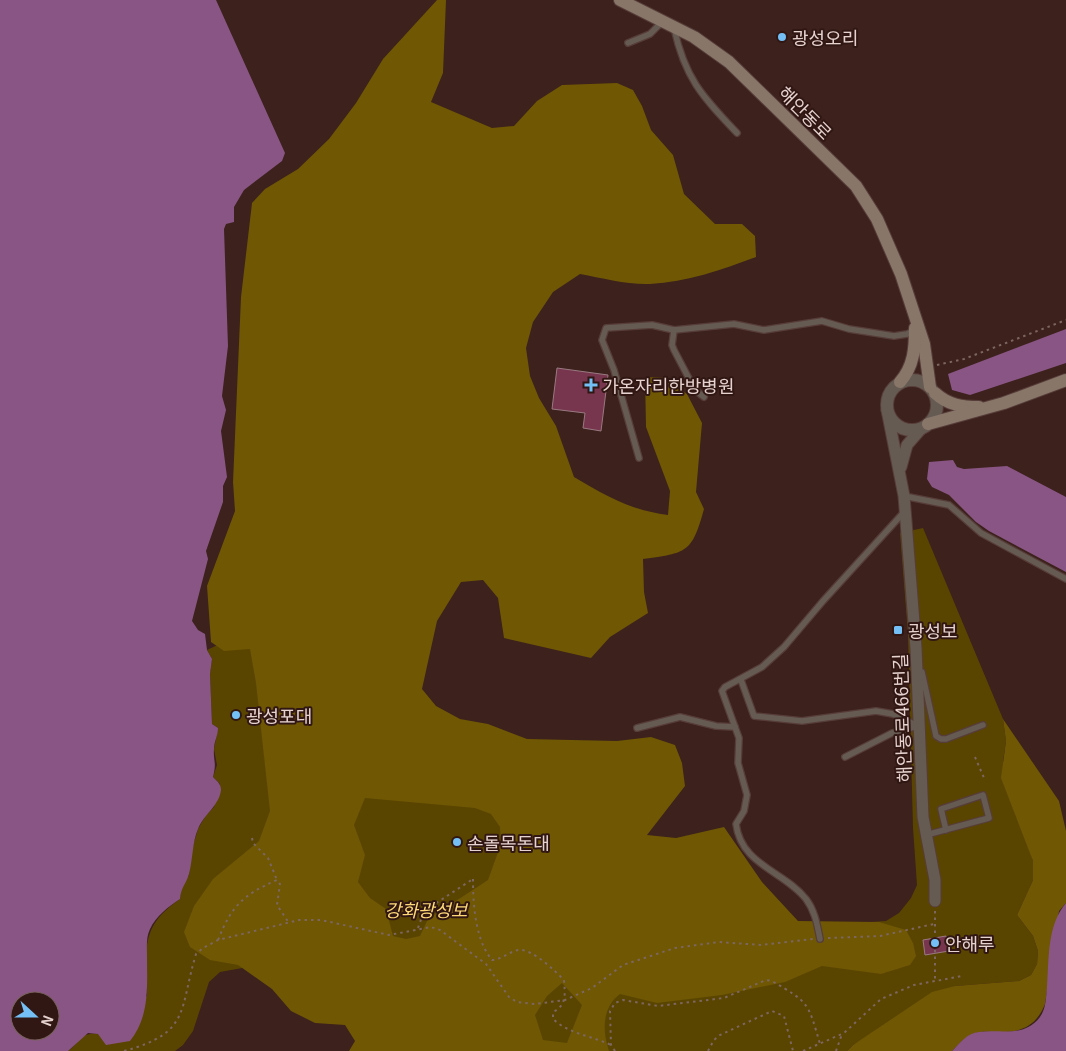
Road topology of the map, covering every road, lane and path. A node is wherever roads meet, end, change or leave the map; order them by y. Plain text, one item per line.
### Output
1 (620, 0) edge
2 (668, 24) junction
3 (628, 43) dead end
4 (737, 133) dead end
5 (911, 301) junction
6 (1066, 320) edge
7 (674, 330) junction
8 (915, 330) junction
9 (928, 367) junction
10 (1066, 380) edge
11 (900, 382) junction
12 (932, 390) junction
13 (704, 397) dead end
14 (1004, 403) junction
15 (887, 410) junction
16 (925, 426) junction
17 (639, 458) dead end
18 (900, 474) junction
19 (904, 496) junction
20 (905, 511) junction
21 (1066, 579) edge
22 (916, 648) junction
23 (741, 680) junction
24 (982, 725) dead end
25 (918, 726) junction
26 (735, 727) junction
27 (637, 728) dead end
28 (845, 756) dead end
29 (975, 757) dead end
30 (984, 778) dead end
31 (946, 830) junction
32 (926, 835) junction
33 (252, 838) dead end
34 (278, 880) junction
35 (935, 901) joint
36 (289, 923) junction
37 (934, 924) junction
38 (418, 929) junction
39 (820, 938) junction
40 (218, 940) junction
41 (962, 976) dead end
42 (935, 980) junction
43 (565, 1000) junction
44 (842, 1034) junction
45 (820, 1044) junction
46 (611, 1045) junction
47 (124, 1051) edge
48 (615, 1051) edge
49 (708, 1051) edge
50 (793, 1051) edge
51 (803, 1051) edge
52 (836, 1051) edge

1 - 2 main road, 해안동로
2 - 3 lane
2 - 4 lane
2 - 5 main road, 해안동로
5 - 8 main road, 해안동로
5 - 9 main road, 해안동로
6 - 9 path
7 - 8 lane
7 - 13 lane
7 - 17 lane
8 - 11 main road, 해안동로
9 - 12 main road, 해안동로
10 - 14 main road
11 - 12 street
11 - 15 street
12 - 14 main road
12 - 16 street
14 - 16 main road
15 - 16 street
15 - 18 street, 해안동로466번길
16 - 18 street
18 - 19 street, 해안동로466번길
19 - 20 street, 해안동로466번길
19 - 21 lane
20 - 22 street, 해안동로466번길
20 - 23 lane
22 - 24 lane
22 - 25 street, 해안동로466번길
23 - 25 lane
23 - 26 lane
25 - 28 lane
25 - 32 street, 해안동로466번길
26 - 27 lane
26 - 39 lane
29 - 30 path
31 - 31 lane
31 - 32 lane
32 - 35 street, 해안동로466번길
33 - 34 path
34 - 36 path
34 - 40 path
35 - 37 path
36 - 38 path
36 - 40 path
37 - 39 path
37 - 42 path
38 - 43 path
38 - 43 path
39 - 43 path
40 - 47 path
41 - 42 path
42 - 44 path
43 - 46 path
44 - 45 path
44 - 52 path
45 - 46 path
45 - 51 path
46 - 48 path
49 - 50 path

